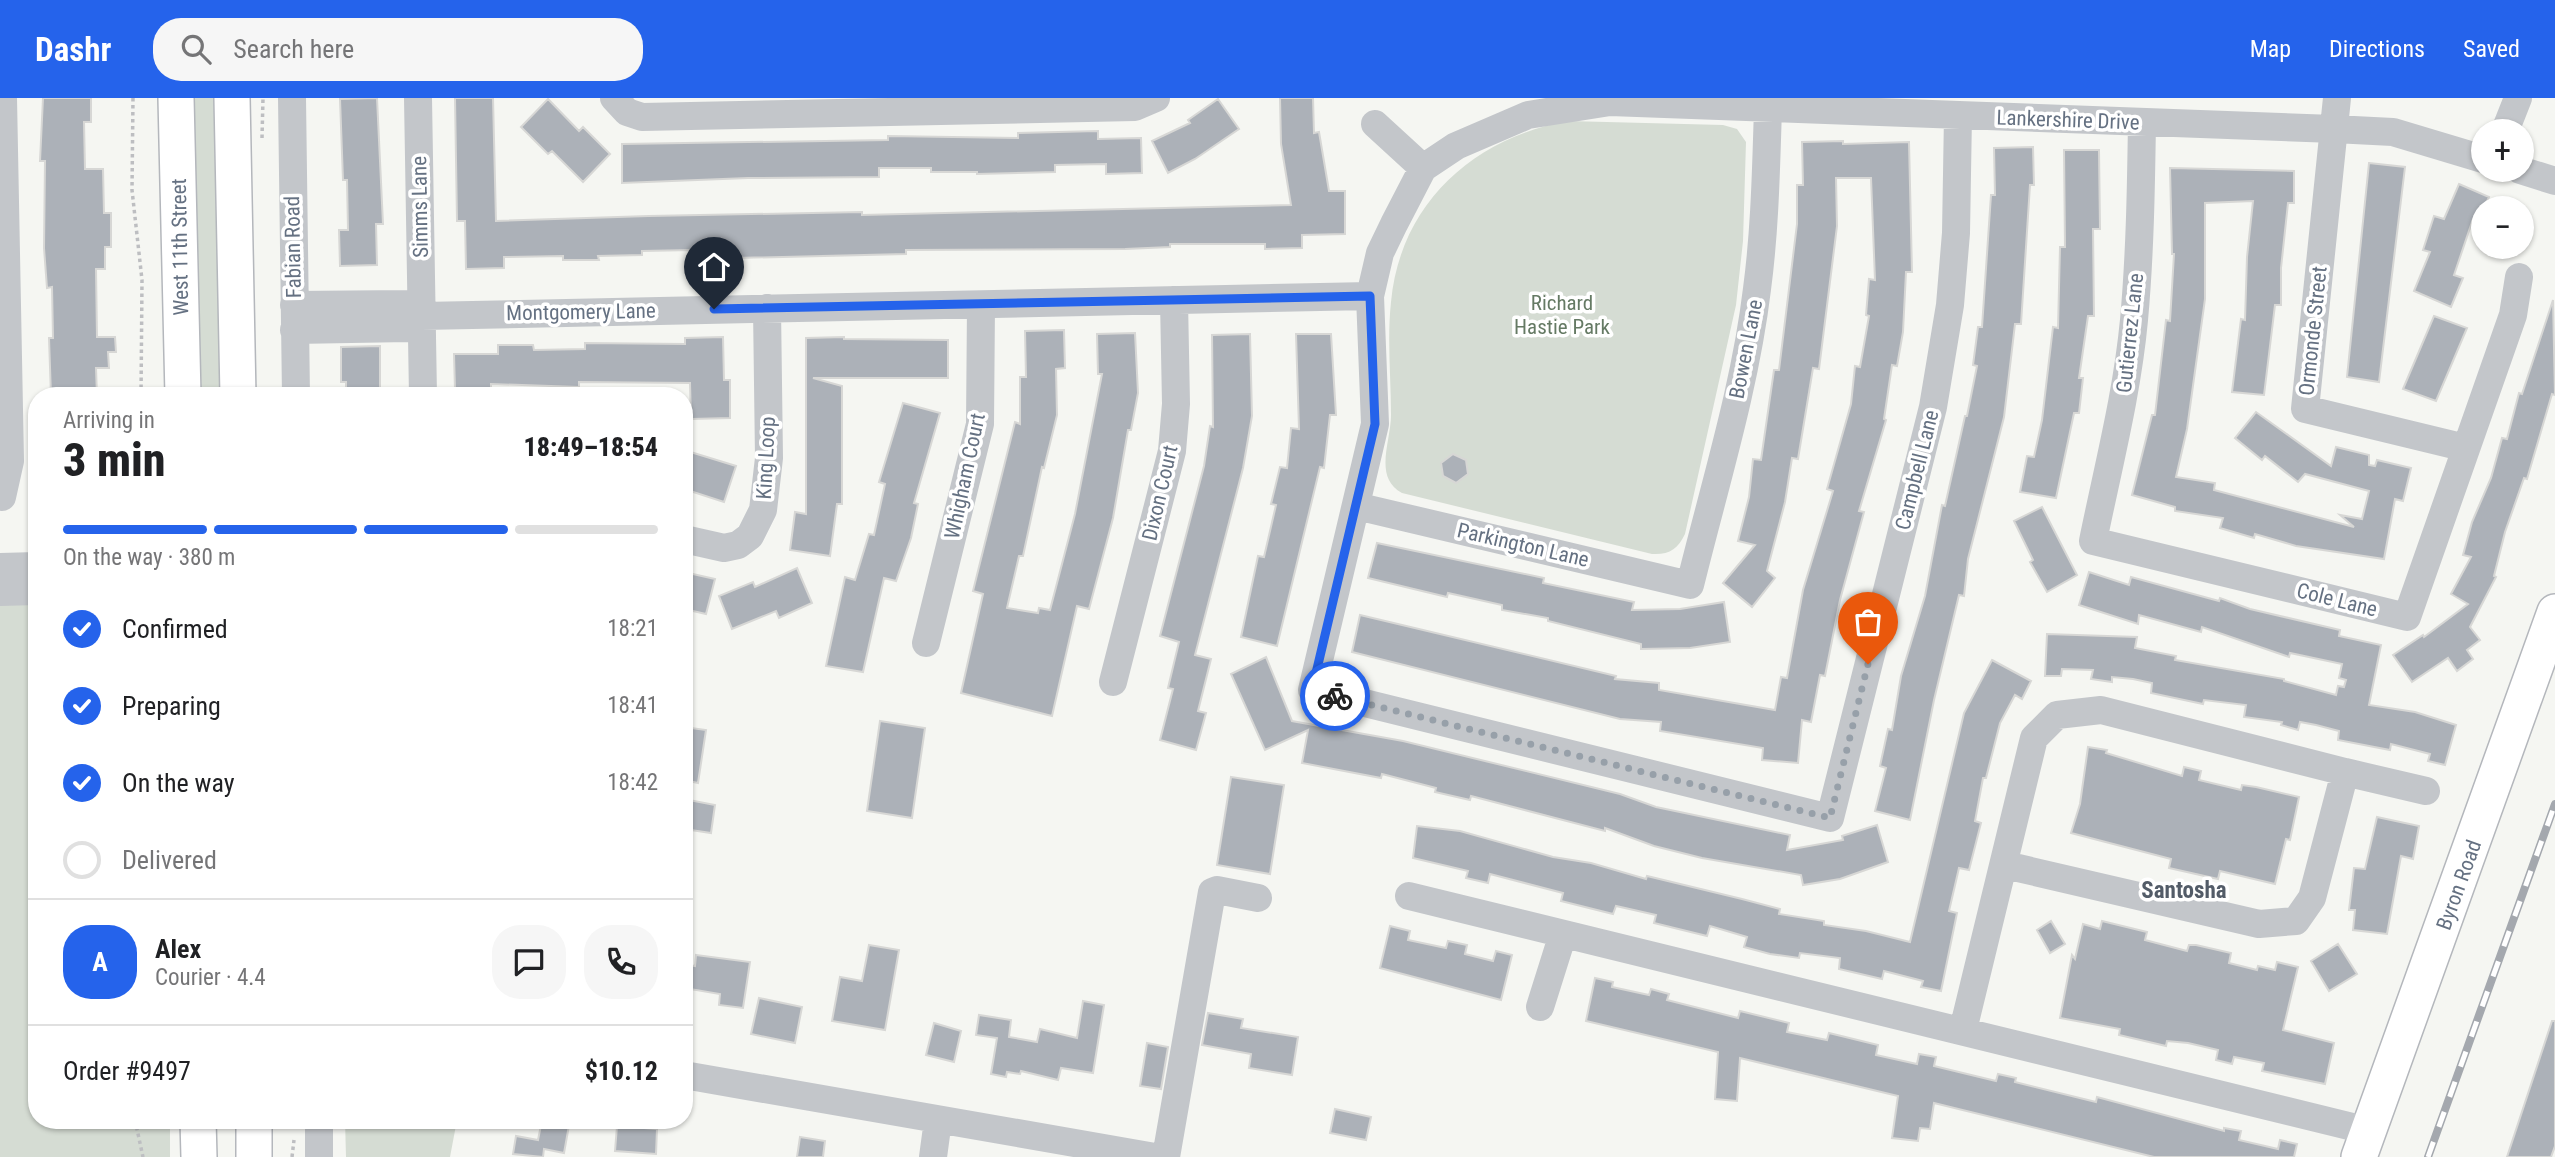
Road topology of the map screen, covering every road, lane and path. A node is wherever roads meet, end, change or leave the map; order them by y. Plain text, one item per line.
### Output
1 (3, 98) edge
2 (133, 98) edge
3 (176, 98) edge
4 (232, 98) edge
5 (292, 98) edge
6 (418, 98) edge
7 (1156, 98) edge
8 (2337, 98) edge
9 (2518, 98) edge
10 (1610, 100) edge
11 (618, 103) edge
12 (1768, 108) junction
13 (1958, 115) junction
14 (2510, 119) edge
15 (2142, 122) junction
16 (1375, 124) dead end
17 (2334, 130) junction
18 (2471, 155) edge
19 (1423, 169) junction
20 (2534, 174) edge
21 (2555, 181) edge
22 (2, 207) edge
23 (2519, 277) dead end
24 (1370, 296) junction
25 (1174, 300) junction
26 (981, 305) junction
27 (767, 308) junction
28 (422, 316) junction
29 (294, 318) junction
30 (141, 387) edge
31 (183, 387) edge
32 (238, 387) edge
33 (296, 387) edge
34 (423, 387) edge
35 (2466, 448) junction
36 (2, 497) dead end
37 (1356, 506) junction
38 (693, 541) edge
39 (2093, 541) joint
40 (28, 566) edge
41 (0, 567) edge
42 (1690, 585) joint
43 (28, 591) edge
44 (0, 592) edge
45 (2555, 612) edge
46 (926, 643) dead end
47 (1112, 682) dead end
48 (2345, 772) junction
49 (2426, 791) dead end
50 (1830, 818) joint
51 (2005, 865) junction
52 (1409, 895) dead end
53 (1258, 898) dead end
54 (1563, 934) junction
55 (1540, 1007) dead end
56 (1963, 1030) junction
57 (693, 1077) edge
58 (938, 1119) junction
59 (137, 1129) edge
60 (198, 1129) edge
61 (254, 1129) edge
62 (319, 1129) edge
63 (2364, 1144) edge
64 (1121, 1154) edge
65 (143, 1157) edge
66 (199, 1157) edge
67 (254, 1157) edge
68 (319, 1157) edge
69 (933, 1157) edge
70 (1154, 1157) edge
71 (1166, 1157) edge

1 - 22 street
2 - 30 path
3 - 31 main road, West 11th Street
4 - 32 main road
5 - 29 street, Fabian Road
6 - 28 street, Simms Lane
7 - 11 street
8 - 17 street
9 - 14 street
10 - 12 street, Lankershire Drive
10 - 19 street, Lankershire Drive
12 - 13 street, Lankershire Drive
12 - 42 street, Bowen Lane
13 - 15 street, Lankershire Drive
13 - 50 street, Campbell Lane
15 - 17 street, Lankershire Drive
15 - 39 street, Gutierrez Lane
16 - 19 street
17 - 18 street, Lankershire Drive
17 - 35 street, Ormonde Street
19 - 24 street, Lankershire Drive
20 - 21 street
22 - 36 street
23 - 35 street
24 - 25 street, Montgomery Lane
24 - 37 street, Lankershire Drive
25 - 26 street, Montgomery Lane
25 - 47 street, Dixon Court
26 - 27 street, Montgomery Lane
26 - 46 street, Whigham Court
27 - 28 street, Montgomery Lane
27 - 38 street, King Loop
28 - 29 street, Montgomery Lane
28 - 34 street
29 - 33 street, Fabian Road
35 - 39 street, Cole Lane
37 - 42 street, Parkington Lane
37 - 50 street, Lankershire Drive
40 - 41 street
43 - 44 street
45 - 63 main road, Byron Road
48 - 49 street
48 - 51 street
48 - 51 street
51 - 56 street
52 - 54 street
53 - 71 street
54 - 55 street
54 - 56 street
56 - 63 street
57 - 58 street
58 - 64 street
58 - 69 street
59 - 65 path
60 - 66 main road
61 - 67 main road
62 - 68 street
64 - 70 street

